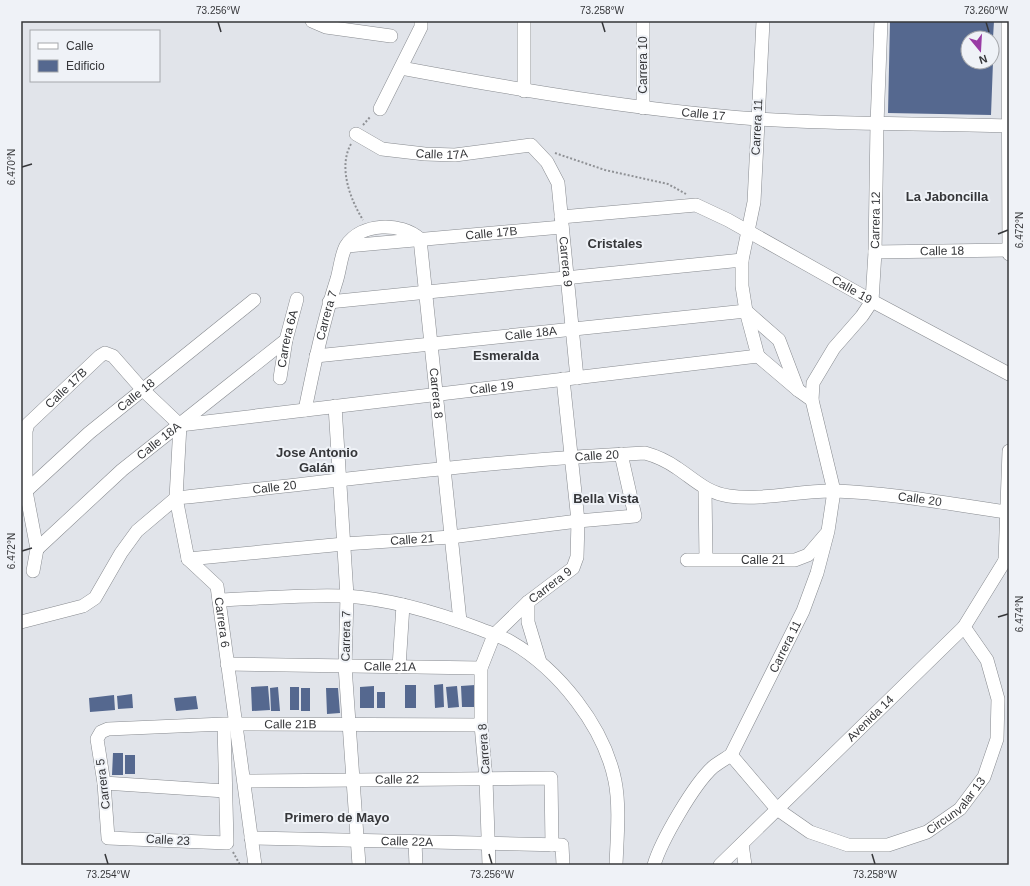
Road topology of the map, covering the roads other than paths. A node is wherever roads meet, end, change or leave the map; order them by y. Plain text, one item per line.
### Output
1 (312, 21) edge
2 (421, 21) edge
3 (524, 21) edge
4 (643, 21) edge
5 (763, 21) edge
6 (881, 21) edge
7 (1008, 21) edge
8 (391, 36) dead end
9 (400, 68) junction
10 (524, 91) junction
11 (643, 108) junction
12 (380, 109) road end
13 (757, 119) junction
14 (877, 124) junction
15 (1008, 126) edge
16 (356, 134) road end
17 (530, 145) joint
18 (696, 205) joint
19 (561, 222) junction
20 (747, 232) junction
21 (420, 239) junction
22 (346, 246) junction
23 (1009, 250) edge
24 (875, 252) junction
25 (1009, 254) edge
26 (742, 260) junction
27 (567, 278) junction
28 (426, 292) junction
29 (297, 299) dead end
30 (254, 300) dead end
31 (872, 301) junction
32 (330, 302) junction
33 (746, 311) junction
34 (572, 329) junction
35 (286, 340) junction
36 (431, 344) junction
37 (316, 356) junction
38 (758, 356) junction
39 (1009, 374) edge
40 (280, 378) dead end
41 (577, 378) junction
42 (563, 379) junction
43 (142, 389) junction
44 (798, 390) junction
45 (436, 394) junction
46 (812, 400) junction
47 (335, 406) junction
48 (305, 410) junction
49 (180, 425) junction
50 (1009, 451) edge
51 (621, 454) junction
52 (572, 458) junction
53 (444, 468) junction
54 (340, 482) junction
55 (705, 490) junction
56 (24, 491) edge
57 (834, 491) junction
58 (176, 498) junction
59 (1007, 512) junction
60 (578, 521) junction
61 (828, 531) junction
62 (451, 537) junction
63 (344, 544) junction
64 (37, 549) junction
65 (1007, 556) edge
66 (188, 559) junction
67 (706, 559) junction
68 (687, 560) dead end
69 (33, 571) dead end
70 (347, 596) junction
71 (219, 600) junction
72 (528, 602) junction
73 (403, 605) junction
74 (460, 621) junction
75 (21, 622) edge
76 (964, 627) junction
77 (494, 635) junction
78 (540, 662) junction
79 (227, 664) junction
80 (345, 666) junction
81 (399, 667) junction
82 (481, 668) junction
83 (230, 724) junction
84 (350, 724) junction
85 (482, 725) junction
86 (101, 732) joint
87 (730, 755) junction
88 (486, 778) junction
89 (353, 780) junction
90 (244, 782) junction
91 (104, 783) junction
92 (225, 791) junction
93 (777, 809) junction
94 (108, 838) joint
95 (251, 838) junction
96 (357, 840) junction
97 (415, 842) junction
98 (489, 844) junction
99 (742, 844) junction
100 (557, 845) junction
101 (255, 865) edge
102 (359, 865) edge
103 (416, 865) edge
104 (489, 865) edge
105 (563, 865) edge
106 (616, 865) edge
107 (654, 865) edge
108 (720, 865) edge
109 (745, 865) edge

1 - 8 street
2 - 9 street
3 - 10 street
4 - 11 street, Carrera 10
5 - 13 street, Carrera 11
6 - 14 street, Carrera 12
7 - 15 street
9 - 10 street, Calle 17
9 - 12 street
10 - 11 street, Calle 17
11 - 13 street, Calle 17
13 - 14 street, Calle 17
13 - 20 street, Carrera 11
14 - 15 street, Calle 17
14 - 24 street, Carrera 12
15 - 23 street
16 - 17 street, Calle 17A
17 - 19 street, Carrera 9
18 - 19 street, Calle 17B
18 - 20 street, Calle 19
19 - 21 street, Calle 17B
19 - 27 street, Carrera 9
20 - 26 street, Carrera 11
20 - 31 street, Calle 19
21 - 22 street
21 - 22 street
21 - 28 street, Carrera 8
22 - 32 street, Carrera 7
23 - 24 street, Calle 18
23 - 25 street
24 - 31 street, Carrera 12
26 - 27 street
26 - 33 street, Carrera 11
27 - 28 street
27 - 34 street, Carrera 9
28 - 32 street
28 - 36 street, Carrera 8
29 - 35 street, Carrera 6A
30 - 43 street, Calle 18
31 - 39 street, Calle 19
31 - 46 street
32 - 37 street, Carrera 7
33 - 34 street, Calle 18A
33 - 38 street
33 - 44 street
34 - 36 street, Calle 18A
34 - 41 street, Carrera 9
35 - 40 street, Carrera 6A
35 - 49 street, Calle 18A
36 - 37 street, Calle 18A
36 - 45 street, Carrera 8
37 - 48 street, Carrera 7
38 - 41 street, Calle 19
38 - 44 street
41 - 42 street, Calle 19
42 - 45 street, Calle 19
42 - 52 street, Carrera 9
43 - 49 street
43 - 56 street, Calle 18
43 - 56 street, Calle 17B
44 - 46 street
45 - 47 street, Calle 19
45 - 53 street, Carrera 8
46 - 57 street, Carrera 11
47 - 48 street, Calle 19
47 - 54 street, Carrera 7
48 - 49 street, Calle 19
49 - 58 street
49 - 64 street, Calle 18A
50 - 59 street
51 - 52 street, Calle 20
51 - 55 street, Calle 20
51 - 60 street, Calle 21
52 - 53 street, Calle 20
52 - 60 street, Carrera 9
53 - 54 street, Calle 20
53 - 62 street, Carrera 8
54 - 58 street, Calle 20
54 - 63 street, Carrera 7
55 - 57 street, Calle 20
55 - 67 street
56 - 64 street
57 - 59 street, Calle 20
57 - 61 street, Carrera 11
58 - 66 street
58 - 75 street
59 - 65 street
60 - 62 street, Calle 21
60 - 72 street, Carrera 9
61 - 67 street, Calle 21
61 - 87 street, Carrera 11
62 - 63 street, Calle 21
62 - 74 street, Carrera 8
63 - 66 street, Calle 21
63 - 70 street, Carrera 7
64 - 69 street
65 - 76 street, Avenida 14
66 - 71 street, Carrera 6
67 - 68 street, Calle 21
70 - 71 street
70 - 73 street
70 - 80 street, Carrera 7
71 - 79 street, Carrera 6
72 - 77 street, Carrera 9
72 - 78 street
73 - 74 street
73 - 81 street
74 - 77 street
76 - 93 street, Avenida 14
76 - 93 street, Circunvalar 13
77 - 78 street
77 - 82 street, Carrera 8
78 - 106 street
79 - 80 street, Calle 21A
79 - 83 street, Carrera 6
80 - 81 street, Calle 21A
80 - 84 street, Carrera 7
81 - 82 street, Calle 21A
82 - 85 street, Carrera 8
83 - 84 street, Calle 21B
83 - 86 street, Calle 21B
83 - 90 street, Carrera 6
83 - 92 street
84 - 85 street, Calle 21B
84 - 89 street, Carrera 7
85 - 88 street, Carrera 8
86 - 91 street, Carrera 5
87 - 93 street
87 - 107 street, Carrera 11
88 - 89 street, Calle 22
88 - 98 street, Carrera 8
88 - 100 street, Calle 22
89 - 90 street, Calle 22
89 - 96 street, Carrera 7
90 - 95 street, Carrera 6
91 - 92 street
91 - 94 street, Carrera 5
92 - 94 street, Calle 23
93 - 99 street, Avenida 14
95 - 96 street, Calle 22A
95 - 101 street, Carrera 6
96 - 97 street, Calle 22A
96 - 102 street, Carrera 7
97 - 98 street, Calle 22A
97 - 103 street
98 - 100 street, Calle 22A
98 - 104 street, Carrera 8
99 - 108 street, Avenida 14
99 - 109 street
100 - 105 street

